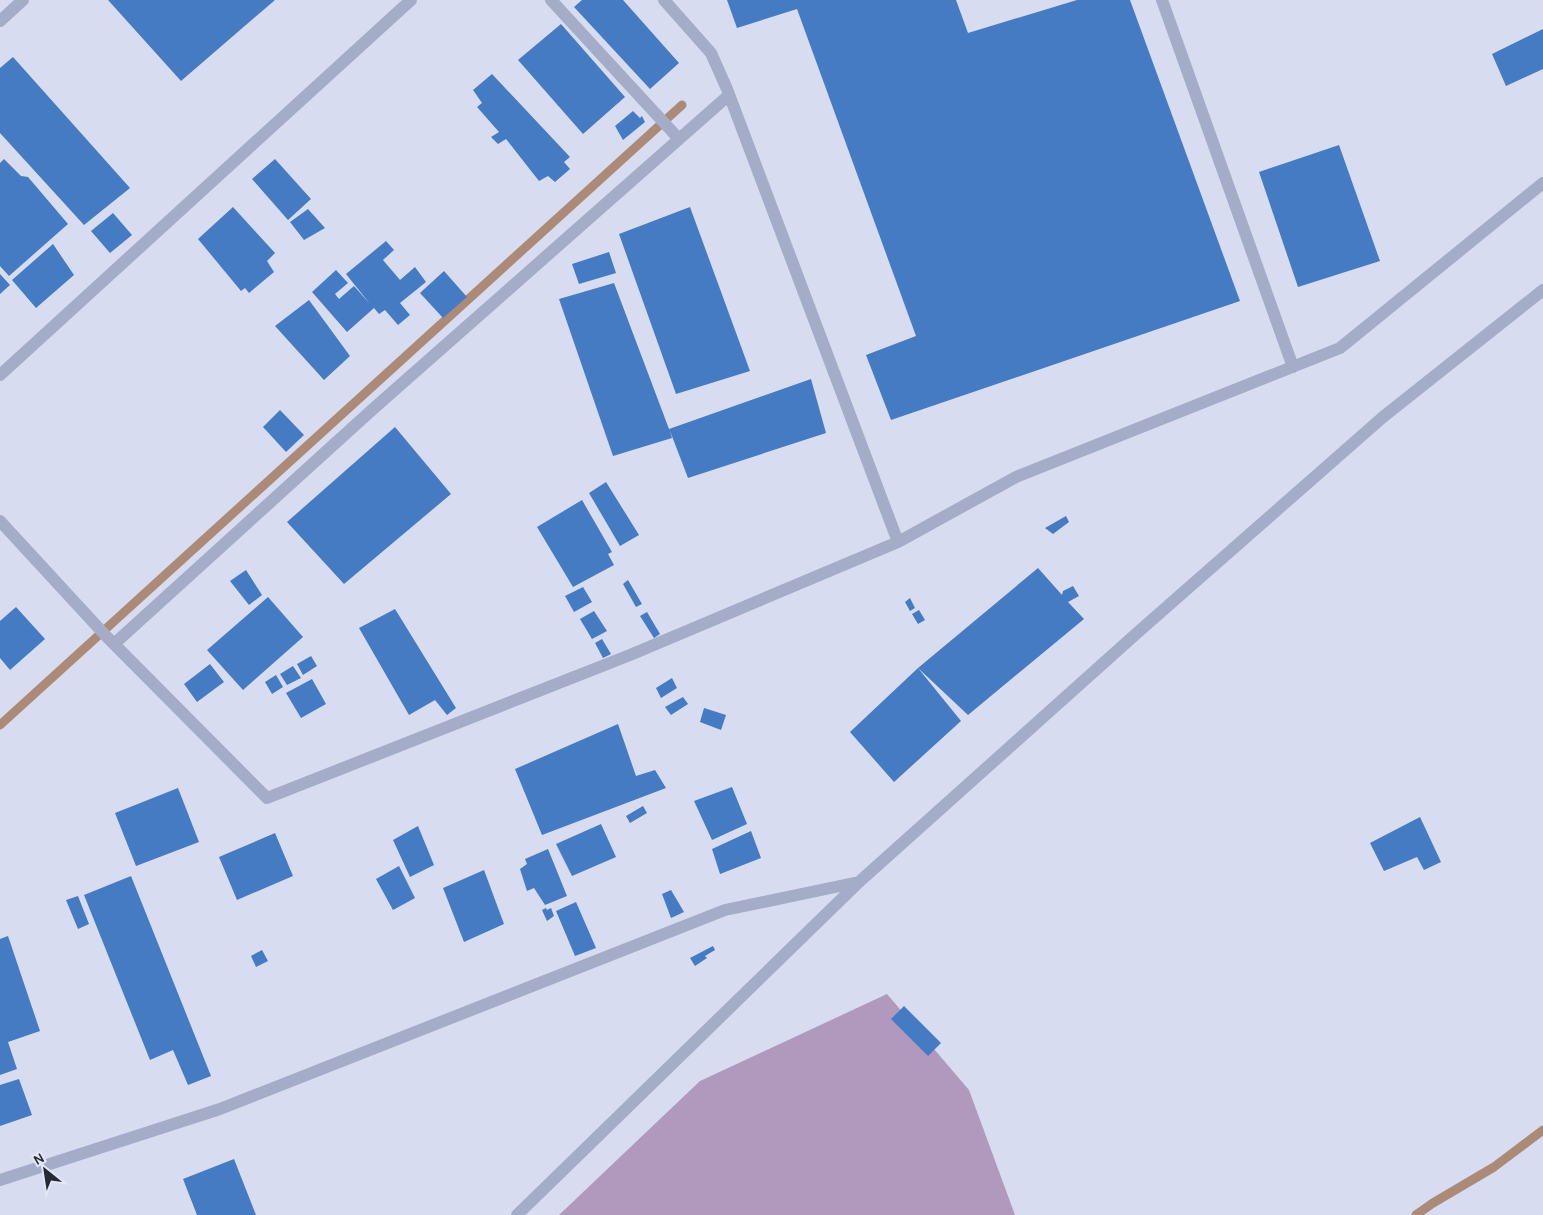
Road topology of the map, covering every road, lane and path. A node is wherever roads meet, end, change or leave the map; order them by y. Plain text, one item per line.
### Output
1 (23, 0) edge
2 (411, 0) edge
3 (551, 0) edge
4 (664, 0) edge
5 (1162, 0) edge
6 (0, 21) edge
7 (729, 95) junction
8 (679, 139) junction
9 (1543, 183) edge
10 (1543, 290) edge
11 (1293, 367) junction
12 (0, 375) edge
13 (0, 521) edge
14 (898, 542) junction
15 (110, 640) junction
16 (859, 882) junction
17 (0, 1180) edge
18 (517, 1215) edge

1 - 6 street
2 - 12 street
3 - 8 street
4 - 7 street
5 - 11 street
7 - 8 street
7 - 14 street
8 - 15 street
9 - 11 street
10 - 16 street
11 - 14 street
13 - 15 street
14 - 15 street
16 - 17 street
16 - 18 street

